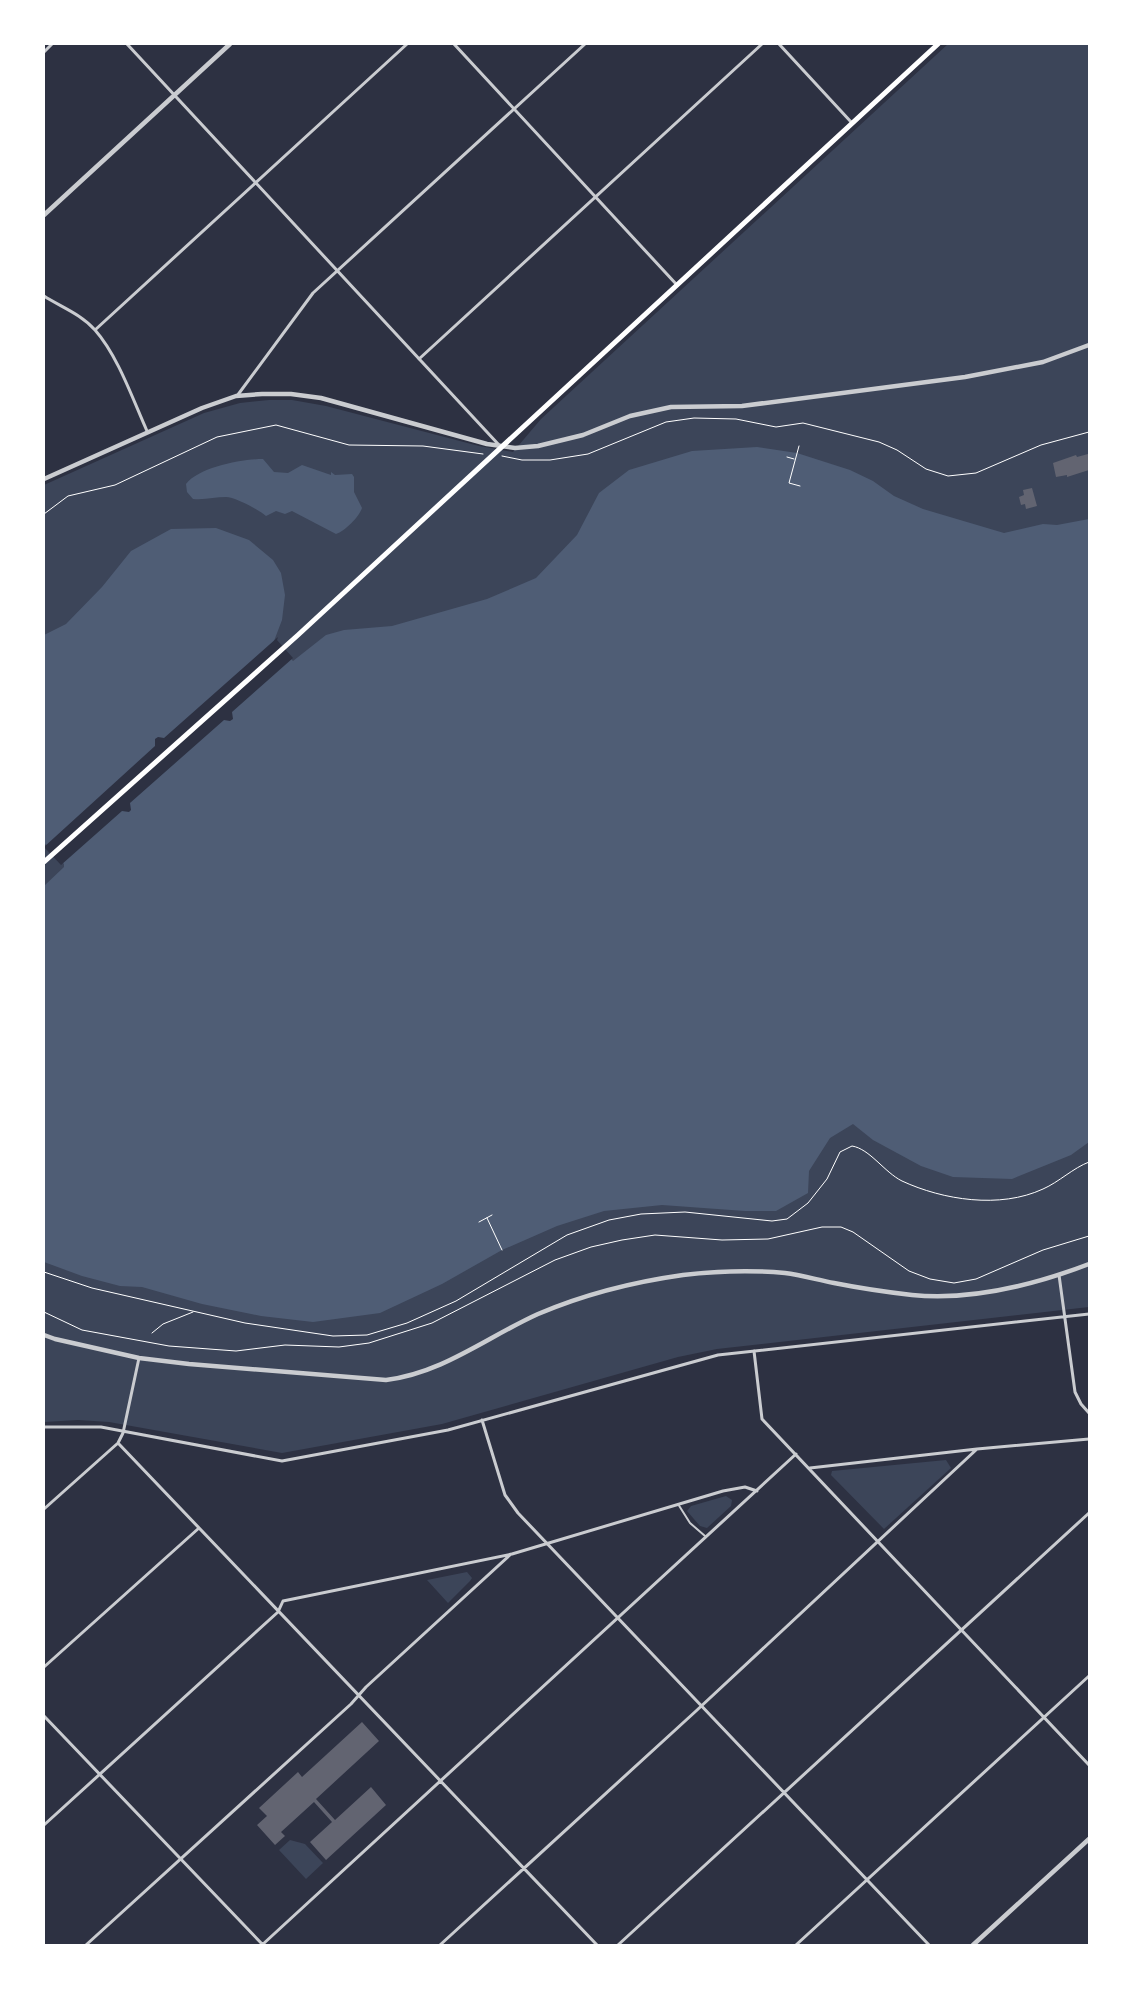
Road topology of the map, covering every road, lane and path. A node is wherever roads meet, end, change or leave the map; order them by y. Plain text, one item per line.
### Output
1 (52, 44) edge
2 (127, 44) edge
3 (230, 44) edge
4 (408, 44) edge
5 (454, 44) edge
6 (585, 44) edge
7 (762, 44) edge
8 (779, 44) edge
9 (938, 44) edge
10 (44, 52) edge
11 (174, 95) junction
12 (514, 110) junction
13 (852, 123) junction
14 (256, 183) junction
15 (596, 198) junction
16 (44, 215) edge
17 (337, 270) junction
18 (678, 285) junction
19 (44, 296) edge
20 (95, 330) junction
21 (1089, 345) edge
22 (419, 359) junction
23 (236, 396) junction
24 (146, 431) junction
25 (1089, 432) edge
26 (799, 446) dead end
27 (501, 447) junction
28 (475, 453) dead end
29 (788, 457) dead end
30 (795, 459) junction
31 (522, 460) dead end
32 (794, 465) junction
33 (798, 466) dead end
34 (44, 479) edge
35 (800, 486) dead end
36 (44, 514) edge
37 (44, 862) edge
38 (1089, 1162) edge
39 (492, 1215) dead end
40 (487, 1218) junction
41 (479, 1222) dead end
42 (1089, 1236) edge
43 (502, 1250) dead end
44 (1089, 1264) edge
45 (44, 1272) edge
46 (1059, 1275) junction
47 (44, 1312) edge
48 (195, 1312) junction
49 (1089, 1314) edge
50 (1066, 1317) junction
51 (152, 1333) dead end
52 (44, 1335) edge
53 (754, 1351) junction
54 (139, 1358) junction
55 (1089, 1413) edge
56 (482, 1420) junction
57 (44, 1427) edge
58 (123, 1433) junction
59 (1089, 1439) edge
60 (118, 1443) junction
61 (977, 1449) junction
62 (796, 1454) junction
63 (810, 1468) junction
64 (757, 1491) junction
65 (678, 1504) junction
66 (44, 1509) edge
67 (1089, 1513) edge
68 (199, 1528) junction
69 (707, 1538) junction
70 (879, 1541) junction
71 (547, 1543) junction
72 (512, 1554) junction
73 (278, 1612) junction
74 (619, 1618) junction
75 (962, 1629) junction
76 (44, 1667) edge
77 (1089, 1676) edge
78 (358, 1696) junction
79 (701, 1706) junction
80 (44, 1716) edge
81 (1045, 1717) junction
82 (1089, 1765) edge
83 (100, 1774) junction
84 (440, 1782) junction
85 (784, 1793) junction
86 (44, 1825) edge
87 (1089, 1839) edge
88 (181, 1860) junction
89 (524, 1869) junction
90 (867, 1880) junction
91 (86, 1945) edge
92 (263, 1945) edge
93 (440, 1945) edge
94 (597, 1945) edge
95 (618, 1945) edge
96 (796, 1945) edge
97 (929, 1945) edge
98 (973, 1945) edge

1 - 10 street
2 - 11 street
3 - 11 street
4 - 14 street
5 - 12 street
6 - 12 street
7 - 15 street
8 - 13 street
9 - 13 main road
11 - 14 street
11 - 16 street
12 - 15 street
12 - 17 street
13 - 18 main road
14 - 17 street
14 - 20 street
15 - 18 street
15 - 22 street
17 - 22 street
17 - 23 street
18 - 27 main road
19 - 20 street
20 - 24 street
21 - 27 street
22 - 27 street
23 - 24 street
23 - 27 street
24 - 34 street
25 - 31 path
26 - 30 path
27 - 37 main road
28 - 36 path
29 - 30 path
30 - 32 path
32 - 33 path
32 - 35 path
38 - 48 path
39 - 40 path
40 - 41 path
40 - 43 path
42 - 47 path
44 - 46 street
45 - 48 path
46 - 50 street
46 - 54 street
48 - 51 path
49 - 50 street
50 - 53 street
50 - 55 street
52 - 54 street
53 - 56 street
53 - 62 street
54 - 58 street
56 - 58 street
56 - 71 street
57 - 58 street
58 - 60 street
59 - 61 street
60 - 66 street
60 - 68 street
61 - 63 street
61 - 70 street
62 - 63 street
62 - 64 street
63 - 70 street
64 - 65 street
64 - 69 street
65 - 69 lane
65 - 71 street
67 - 75 street
68 - 73 street
68 - 76 street
69 - 74 street
70 - 75 street
70 - 79 street
71 - 72 street
71 - 74 street
72 - 73 street
72 - 78 street
73 - 78 street
73 - 83 street
74 - 79 street
74 - 84 street
75 - 81 street
75 - 85 street
77 - 81 street
78 - 84 street
78 - 88 street
79 - 85 street
79 - 89 street
80 - 83 street
81 - 82 street
81 - 90 street
83 - 86 street
83 - 88 street
84 - 89 street
84 - 92 street
85 - 90 street
85 - 95 street
87 - 98 street
88 - 91 street
88 - 92 street
89 - 93 street
89 - 94 street
90 - 96 street
90 - 97 street

